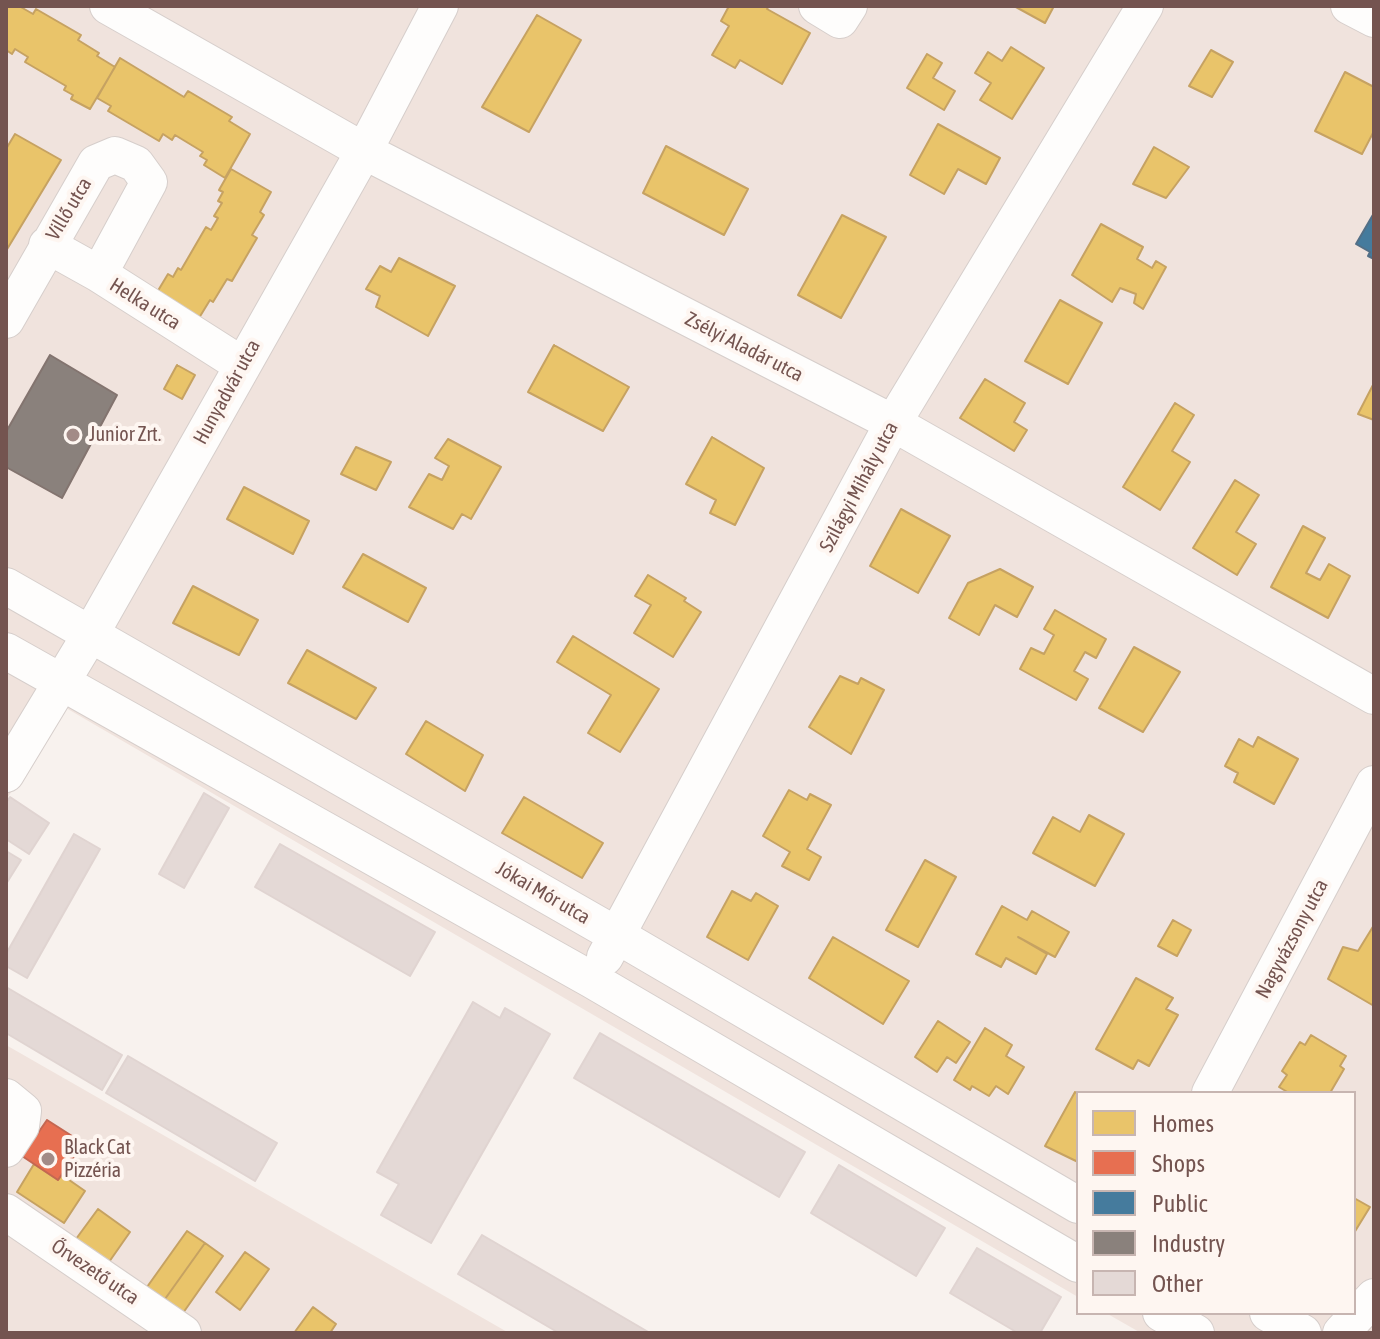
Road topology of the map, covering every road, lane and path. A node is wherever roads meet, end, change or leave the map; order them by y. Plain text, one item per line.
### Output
1 (108, 6) edge
2 (440, 6) edge
3 (817, 6) edge
4 (849, 6) edge
5 (1145, 6) edge
6 (1349, 6) edge
7 (1374, 19) edge
8 (364, 151) junction
9 (47, 245) junction
10 (99, 274) junction
11 (6, 320) edge
12 (242, 365) junction
13 (893, 423) junction
14 (6, 586) edge
15 (90, 635) junction
16 (6, 651) edge
17 (60, 683) junction
18 (1374, 696) edge
19 (6, 774) edge
20 (1374, 784) edge
21 (618, 936) junction
22 (592, 980) junction
23 (1211, 1091) edge
24 (6, 1097) edge
25 (6, 1149) edge
26 (1076, 1204) edge
27 (6, 1212) edge
28 (1076, 1263) edge
29 (1374, 1297) edge
30 (1164, 1315) edge
31 (1272, 1315) edge
32 (183, 1333) edge
33 (1196, 1333) edge
34 (1303, 1333) edge
35 (1341, 1333) edge

1 - 8 street, Zsélyi Aladár utca
2 - 8 street, Hunyadvár utca
3 - 4 street
5 - 13 street, Szilágyi Mihály utca
6 - 7 street
8 - 12 street, Hunyadvár utca
8 - 13 street, Zsélyi Aladár utca
9 - 10 street, Helka utca
9 - 10 street, Villő utca
9 - 11 street, Villő utca
10 - 12 street, Helka utca
12 - 15 street, Hunyadvár utca
13 - 18 street, Zsélyi Aladár utca
13 - 21 street, Szilágyi Mihály utca
14 - 15 street, Jókai Mór utca
15 - 17 street, Hunyadvár utca
15 - 21 street, Jókai Mór utca
16 - 17 street
17 - 19 street, Hunyadvár utca
17 - 22 street
20 - 23 street, Nagyvázsony utca
21 - 22 street, Szilágyi Mihály utca
21 - 26 street, Jókai Mór utca
22 - 28 street
24 - 25 street
27 - 32 street, Őrvezető utca
29 - 35 street
30 - 33 street
31 - 34 street

